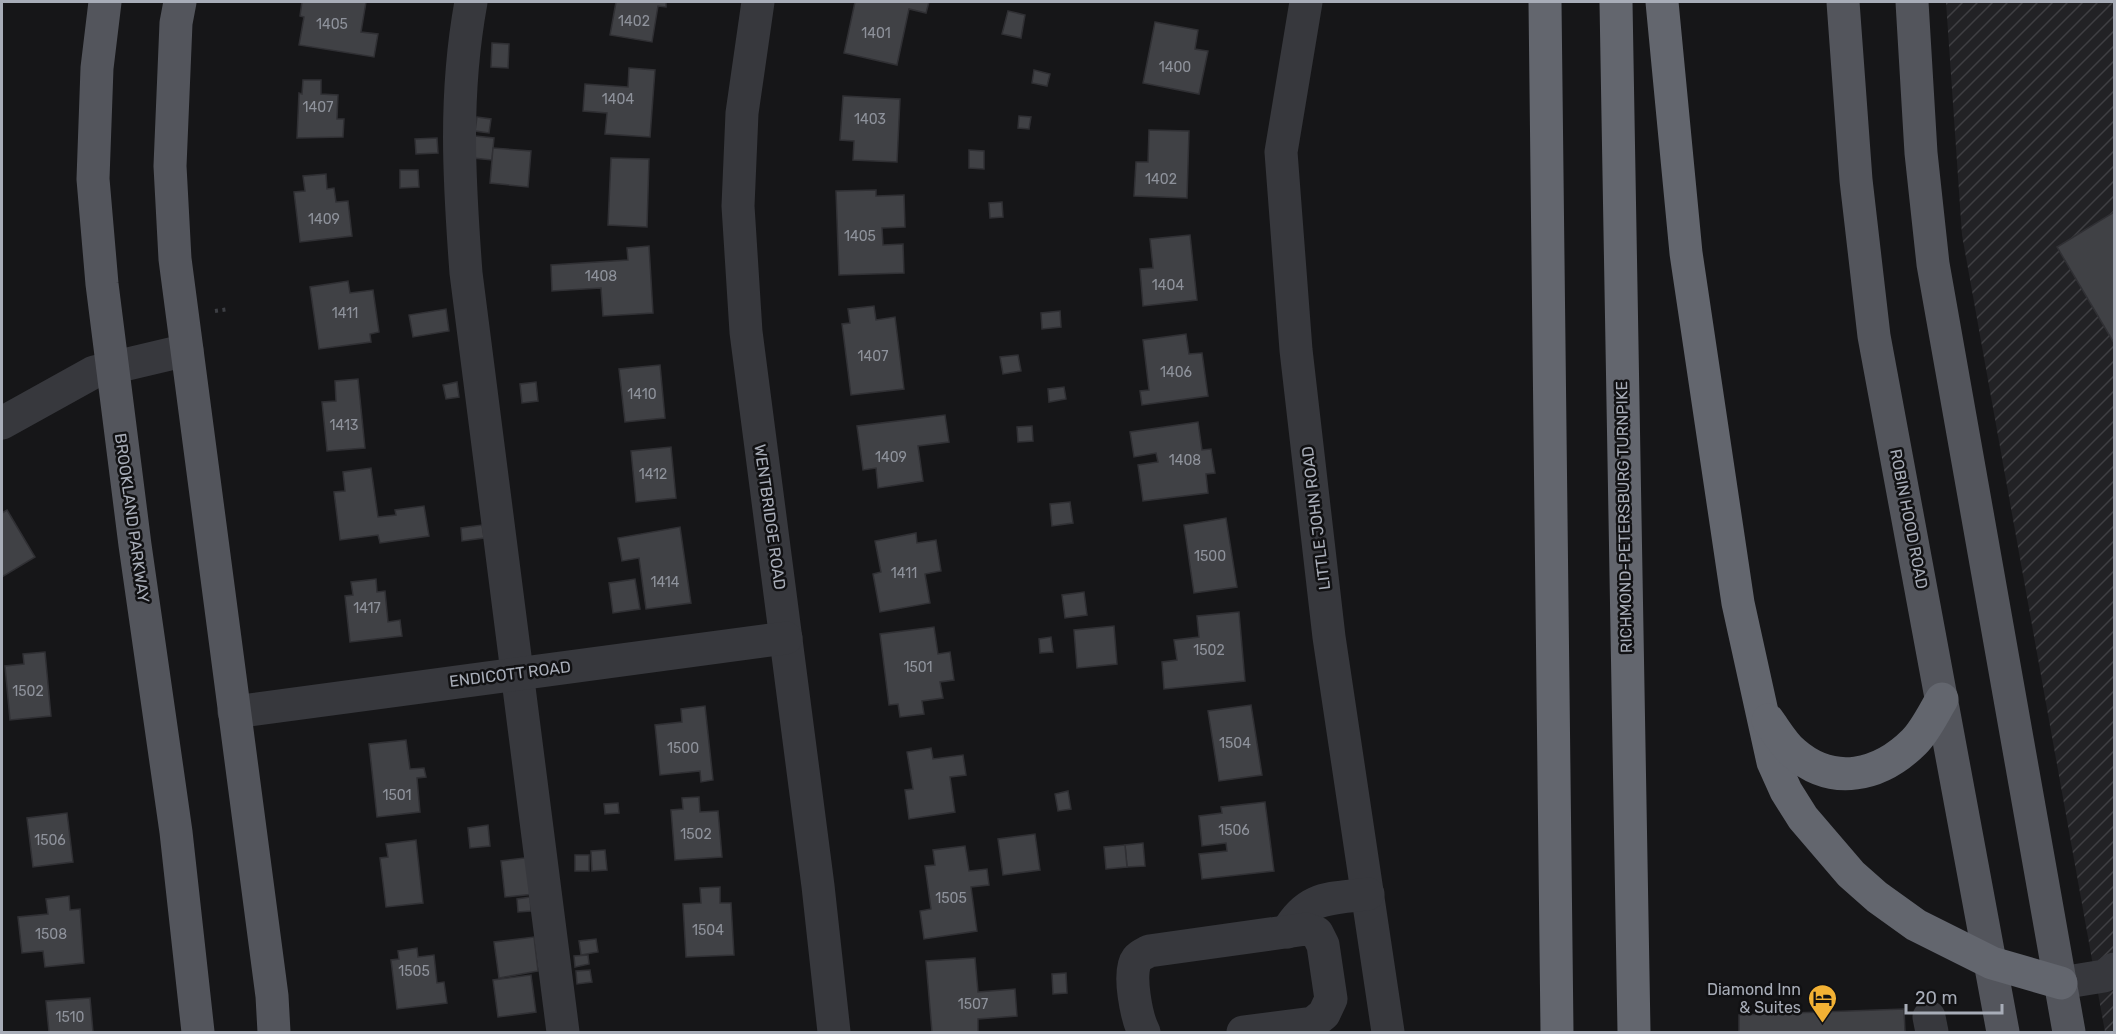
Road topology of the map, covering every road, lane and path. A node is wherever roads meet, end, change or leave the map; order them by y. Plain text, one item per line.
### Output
1 (105, 2) edge
2 (180, 2) edge
3 (471, 2) edge
4 (758, 2) edge
5 (1306, 2) edge
6 (1545, 2) edge
7 (1616, 2) edge
8 (1662, 2) edge
9 (1843, 2) edge
10 (1912, 2) edge
11 (188, 350) junction
12 (112, 366) junction
13 (2, 423) edge
14 (786, 638) junction
15 (517, 673) junction
16 (1942, 699) junction
17 (234, 712) junction
18 (1765, 717) junction
19 (1368, 894) junction
20 (1287, 932) junction
21 (1992, 963) junction
22 (1557, 967) junction
23 (2111, 980) edge
24 (2061, 983) junction
25 (1138, 1029) edge
26 (198, 1032) edge
27 (274, 1032) edge
28 (563, 1032) edge
29 (834, 1032) edge
30 (1243, 1032) edge
31 (1388, 1032) edge
32 (1543, 1032) edge
33 (1557, 1032) edge
34 (1634, 1032) edge
35 (2003, 1032) edge
36 (2070, 1032) edge

1 - 12 main road, BROOKLAND PARKWAY
2 - 11 main road
3 - 15 street
4 - 14 street, WENTBRIDGE ROAD
5 - 19 street, LITTLE JOHN ROAD
6 - 22 highway
7 - 34 highway, RICHMOND-PETERSBURG TURNPIKE
8 - 18 highway
9 - 16 main road, ROBIN HOOD ROAD
10 - 24 main road
11 - 12 street
11 - 17 main road
12 - 13 street
12 - 26 main road, BROOKLAND PARKWAY
14 - 15 street, ENDICOTT ROAD
14 - 29 street, WENTBRIDGE ROAD
15 - 17 street, ENDICOTT ROAD
15 - 28 street
16 - 18 highway
16 - 21 main road, ROBIN HOOD ROAD
17 - 27 main road
18 - 21 highway
19 - 20 street
19 - 31 street, LITTLE JOHN ROAD
20 - 25 street
20 - 30 street
21 - 24 highway
21 - 35 main road, ROBIN HOOD ROAD
22 - 32 highway
22 - 33 highway
23 - 24 street
24 - 36 main road

